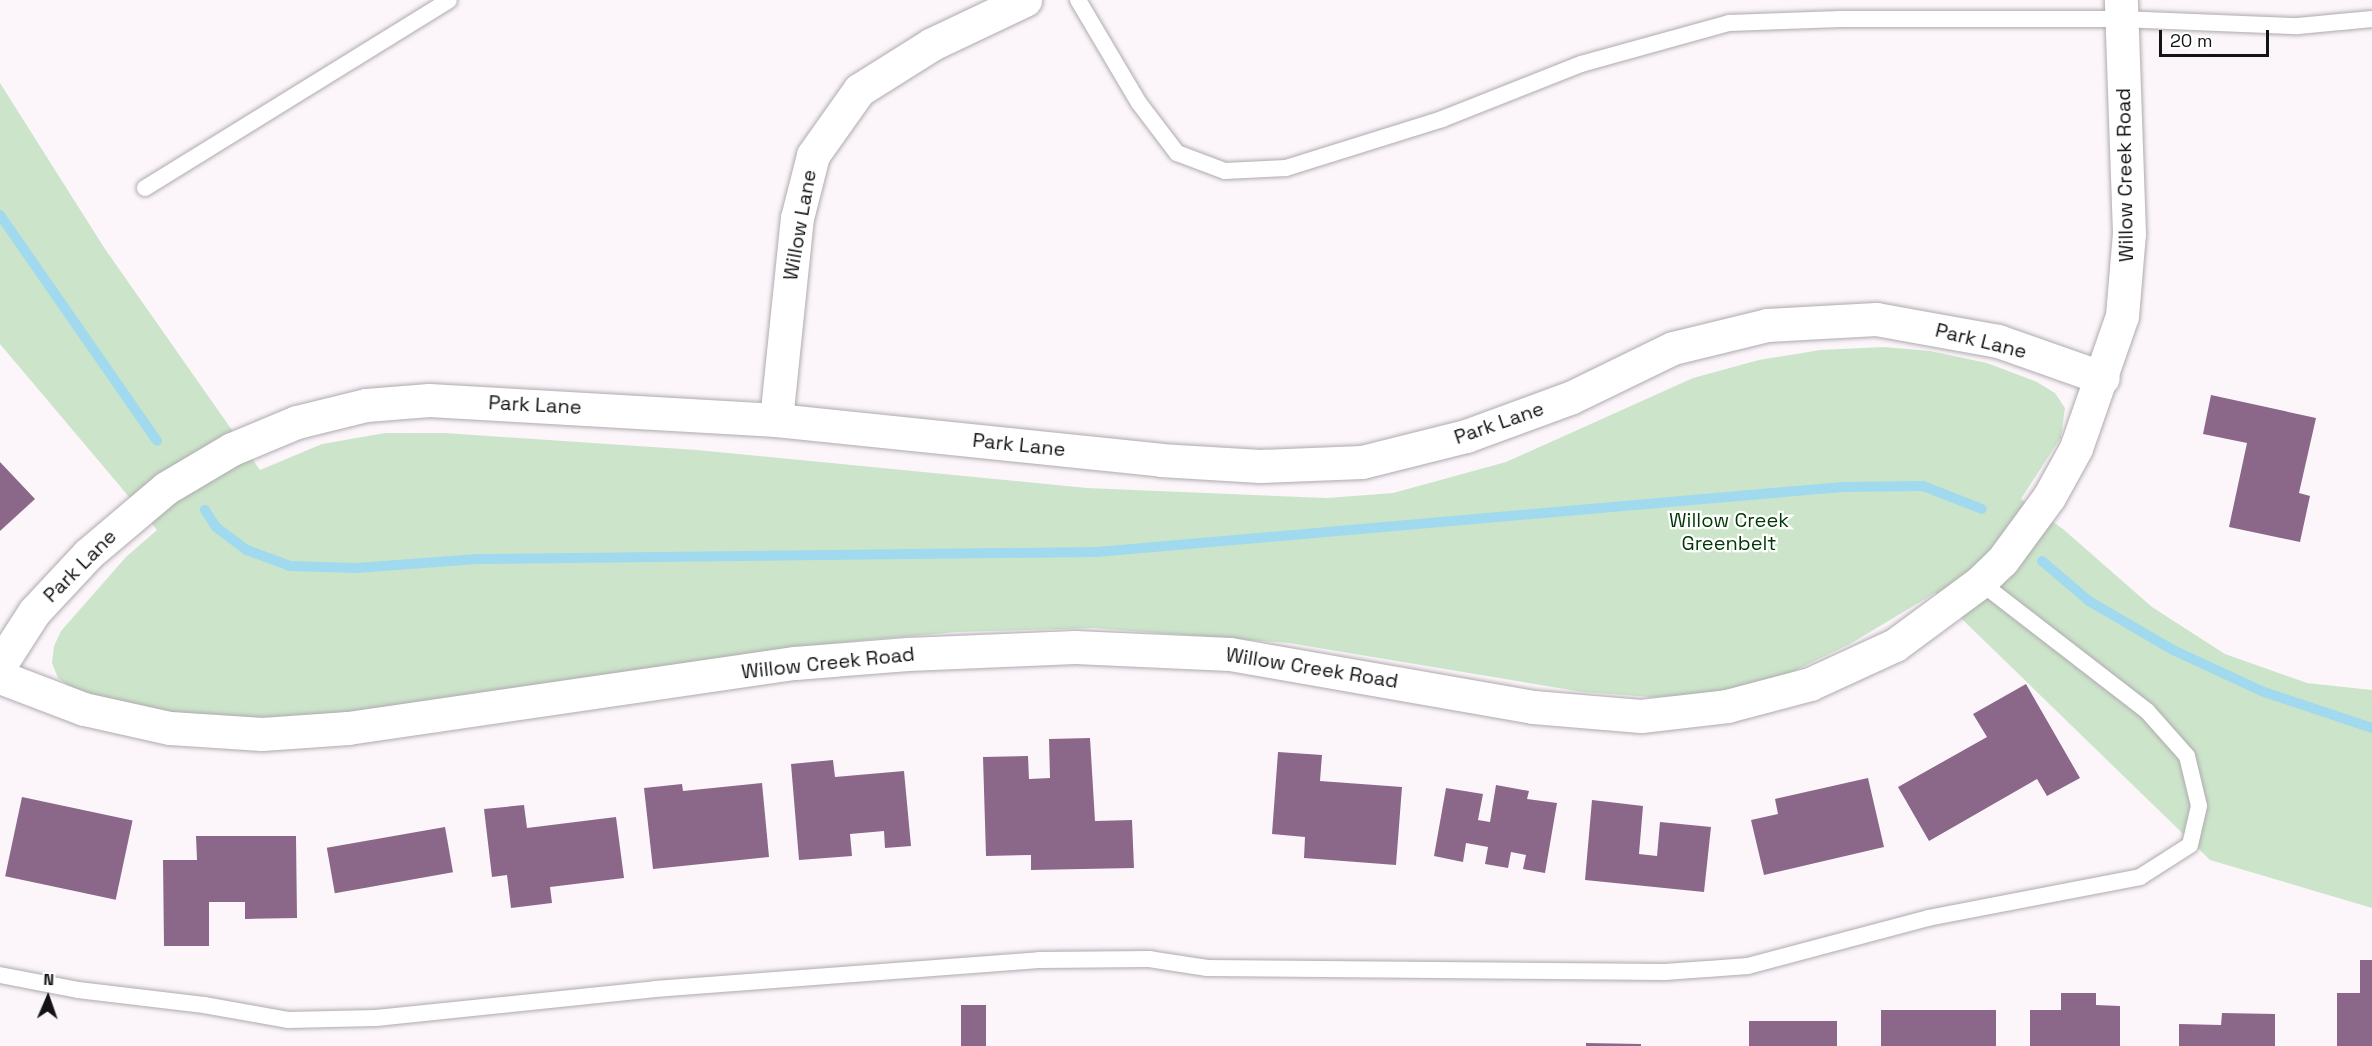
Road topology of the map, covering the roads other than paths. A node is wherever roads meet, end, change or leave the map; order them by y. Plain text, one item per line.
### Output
1 (449, 0) edge
2 (1025, 0) edge
3 (1078, 0) edge
4 (2121, 9) edge
5 (2372, 19) edge
6 (145, 188) dead end
7 (2103, 378) junction
8 (776, 420) junction
9 (1980, 582) junction
10 (0, 664) edge
11 (0, 677) edge
12 (0, 975) edge

1 - 6 lane
2 - 8 street, Willow Lane
3 - 4 lane
4 - 5 lane
4 - 7 street, Willow Creek Road
7 - 8 street, Park Lane
7 - 9 street, Willow Creek Road
8 - 10 street, Park Lane
9 - 11 street, Willow Creek Road
9 - 12 lane

